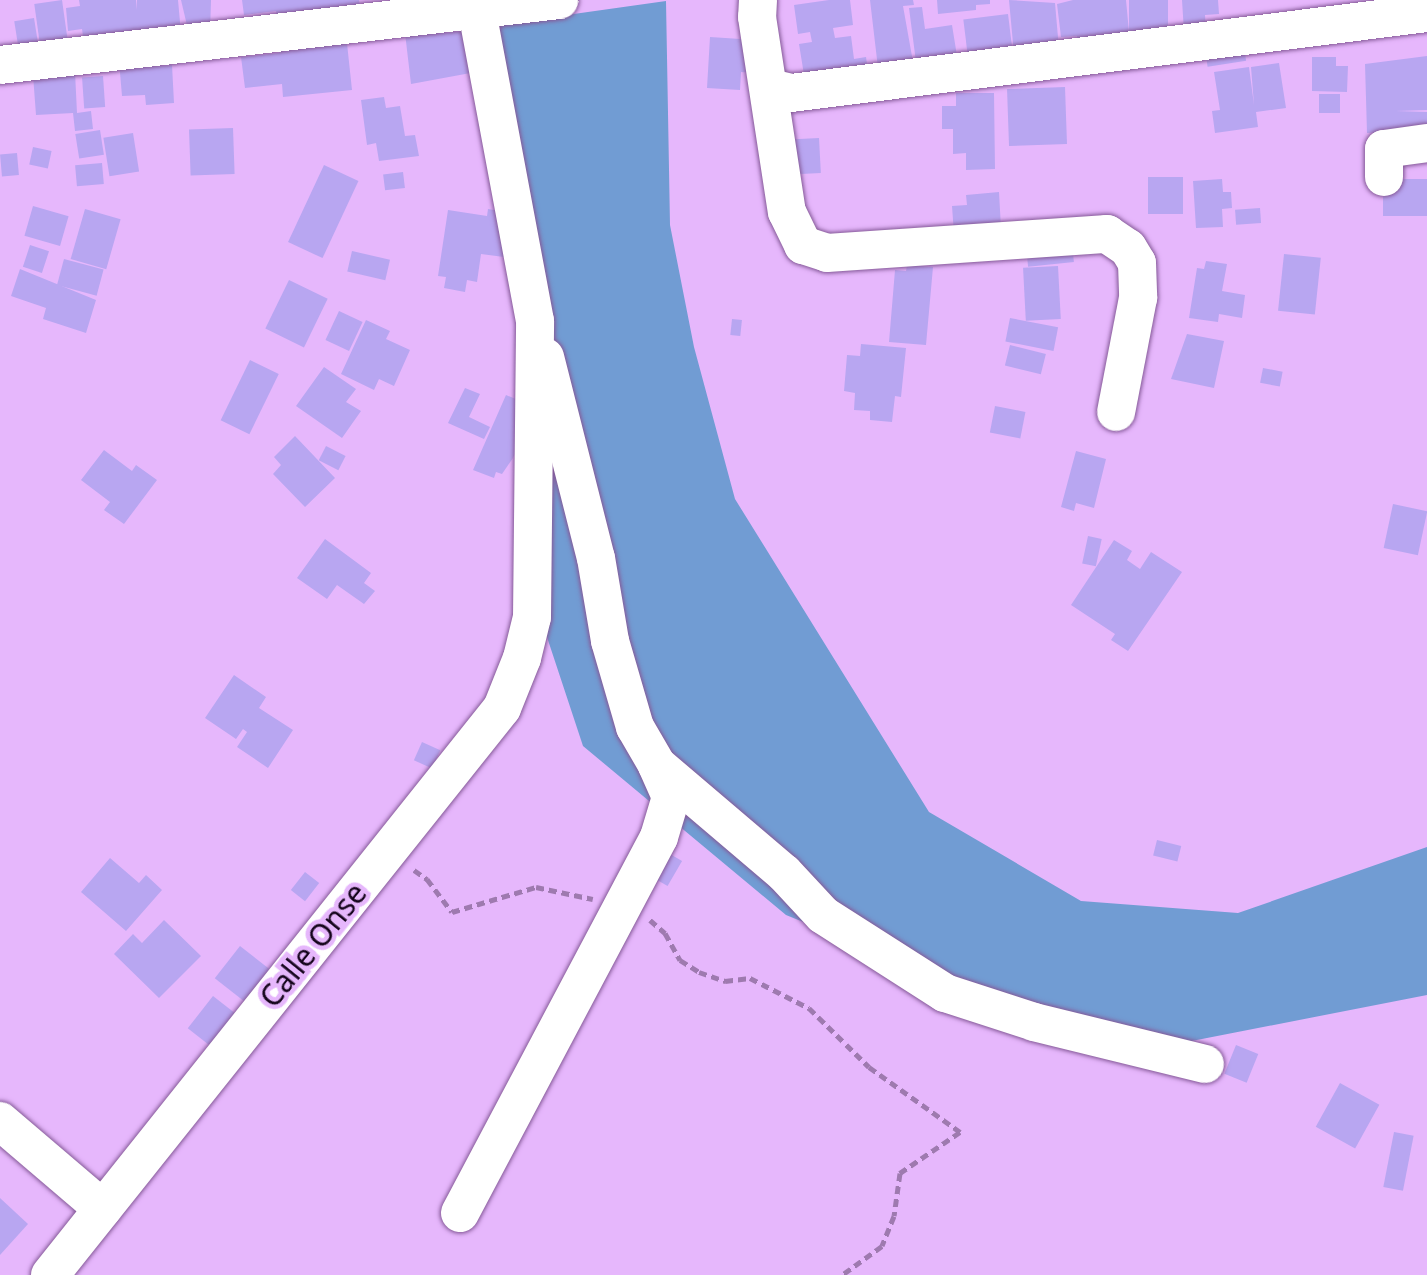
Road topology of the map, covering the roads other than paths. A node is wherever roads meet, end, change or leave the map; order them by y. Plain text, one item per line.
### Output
1 (758, 0) edge
2 (546, 1) edge
3 (476, 5) edge
4 (1427, 13) edge
5 (0, 65) edge
6 (770, 88) junction
7 (1427, 143) edge
8 (1384, 176) dead end
9 (535, 322) junction
10 (1116, 412) dead end
11 (658, 765) junction
12 (1205, 1064) dead end
13 (0, 1121) edge
14 (103, 1209) junction
15 (460, 1213) dead end
16 (50, 1275) edge

1 - 6 street
2 - 3 street
3 - 5 street
3 - 9 street
4 - 6 street
6 - 10 street
7 - 8 street
9 - 11 street
9 - 14 street, Calle Onse
11 - 12 street
11 - 15 street
13 - 14 street
14 - 16 street, Calle Onse

